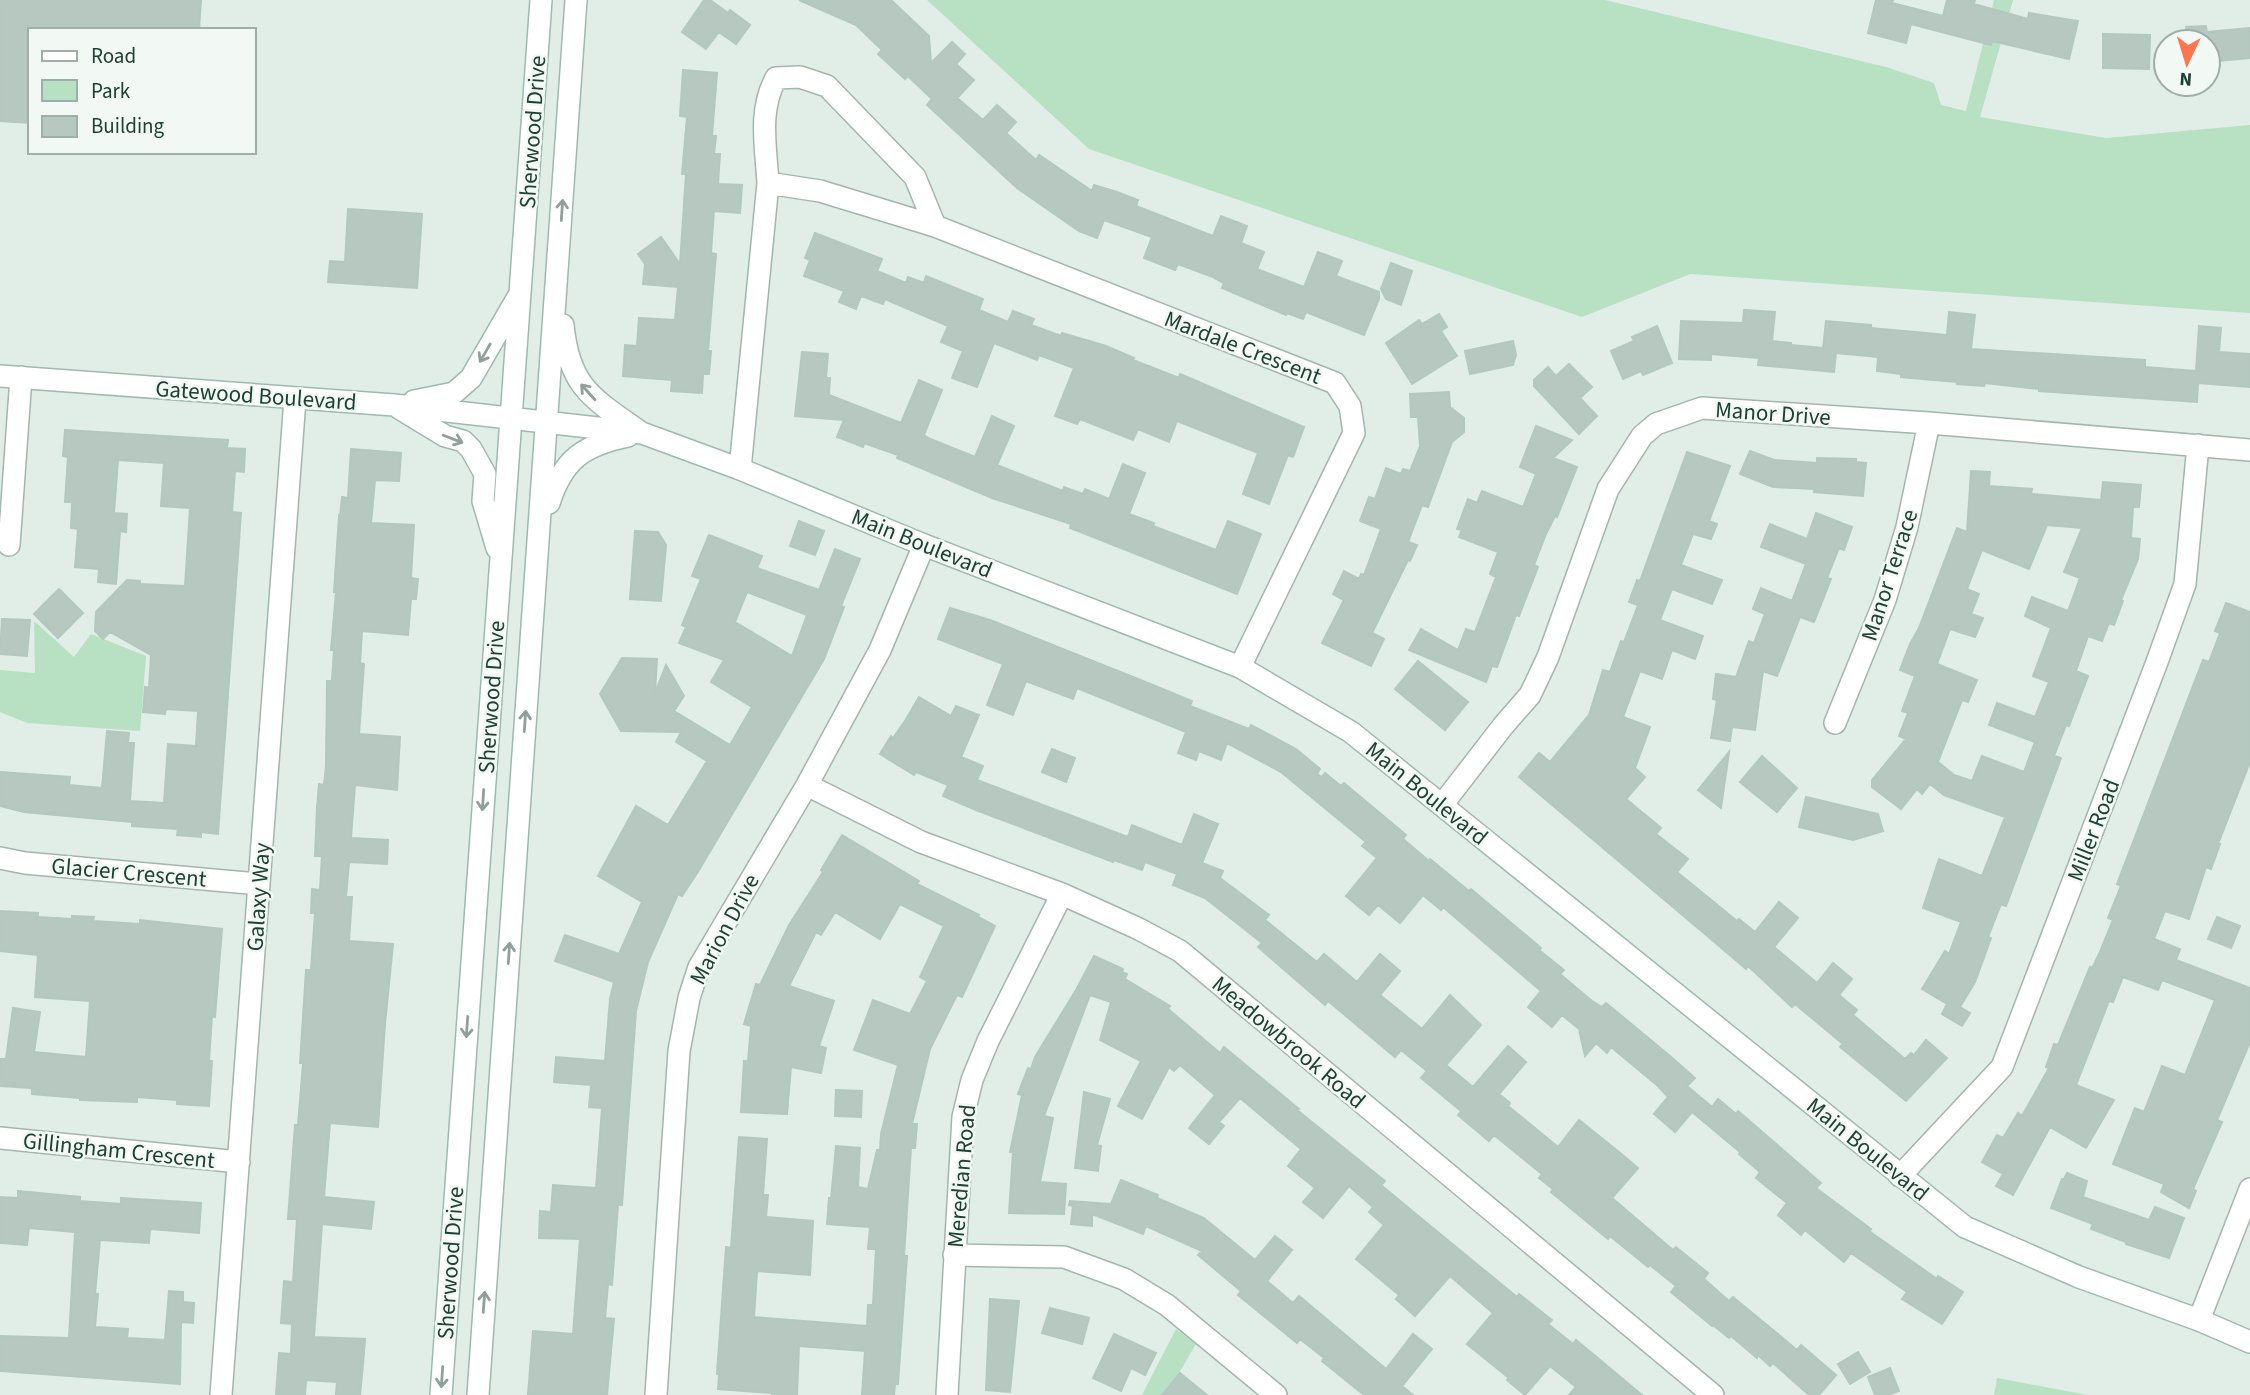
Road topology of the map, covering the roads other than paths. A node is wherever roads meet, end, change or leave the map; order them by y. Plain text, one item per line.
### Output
1 (541, 0) edge
2 (576, 0) edge
3 (768, 183) junction
4 (935, 226) junction
5 (558, 278) junction
6 (520, 294) junction
7 (11, 376) edge
8 (295, 399) junction
9 (394, 405) junction
10 (512, 418) junction
11 (548, 422) junction
12 (1930, 423) junction
13 (642, 433) junction
14 (2199, 444) junction
15 (2250, 450) edge
16 (740, 469) junction
17 (539, 535) junction
18 (9, 545) dead end
19 (925, 545) junction
20 (500, 561) junction
21 (1240, 667) junction
22 (1835, 723) dead end
23 (807, 785) junction
24 (1443, 805) junction
25 (0, 858) edge
26 (259, 884) junction
27 (1062, 894) junction
28 (0, 1138) edge
29 (239, 1162) junction
30 (1900, 1176) junction
31 (2250, 1189) edge
32 (954, 1255) junction
33 (2199, 1320) junction
34 (2250, 1342) edge
35 (221, 1395) edge
36 (441, 1395) edge
37 (478, 1395) edge
38 (656, 1395) edge
39 (947, 1395) edge
40 (1276, 1395) edge
41 (1713, 1395) edge

1 - 6 street, Sherwood Drive
5 -> 2 street, Sherwood Drive
3 - 4 street, Mardale Crescent
3 - 4 street
3 - 16 street
4 - 21 street, Mardale Crescent
5 - 11 street, Sherwood Drive
13 -> 5 street
6 -> 9 street
6 - 10 street, Sherwood Drive
7 - 8 street, Gatewood Boulevard
7 - 18 street
8 - 9 street, Gatewood Boulevard
8 - 26 street, Galaxy Way
9 - 10 street, Gatewood Boulevard
9 -> 20 street
10 - 11 street, Main Boulevard
10 - 20 street, Sherwood Drive
11 - 13 street, Main Boulevard
11 - 17 street, Sherwood Drive
12 - 14 street, Manor Drive
12 - 22 street, Manor Terrace
12 - 24 street, Manor Drive
13 - 16 street, Main Boulevard
13 - 17 street
14 - 15 street, Manor Drive
14 - 30 street, Miller Road
16 - 19 street, Main Boulevard
37 -> 17 street, Sherwood Drive
19 - 21 street, Main Boulevard
19 - 23 street, Marion Drive
20 -> 36 street, Sherwood Drive
21 - 24 street, Main Boulevard
23 - 27 street, Meadowbrook Road
23 - 38 street, Marion Drive
24 - 30 street, Main Boulevard
25 - 26 street, Glacier Crescent
26 - 29 street, Galaxy Way
27 - 32 street, Meredian Road
27 - 41 street, Meadowbrook Road
28 - 29 street, Gillingham Crescent
29 - 35 street, Galaxy Way
30 - 33 street, Main Boulevard
31 - 33 street
32 - 39 street, Meredian Road
32 - 40 street
33 - 34 street, Main Boulevard

